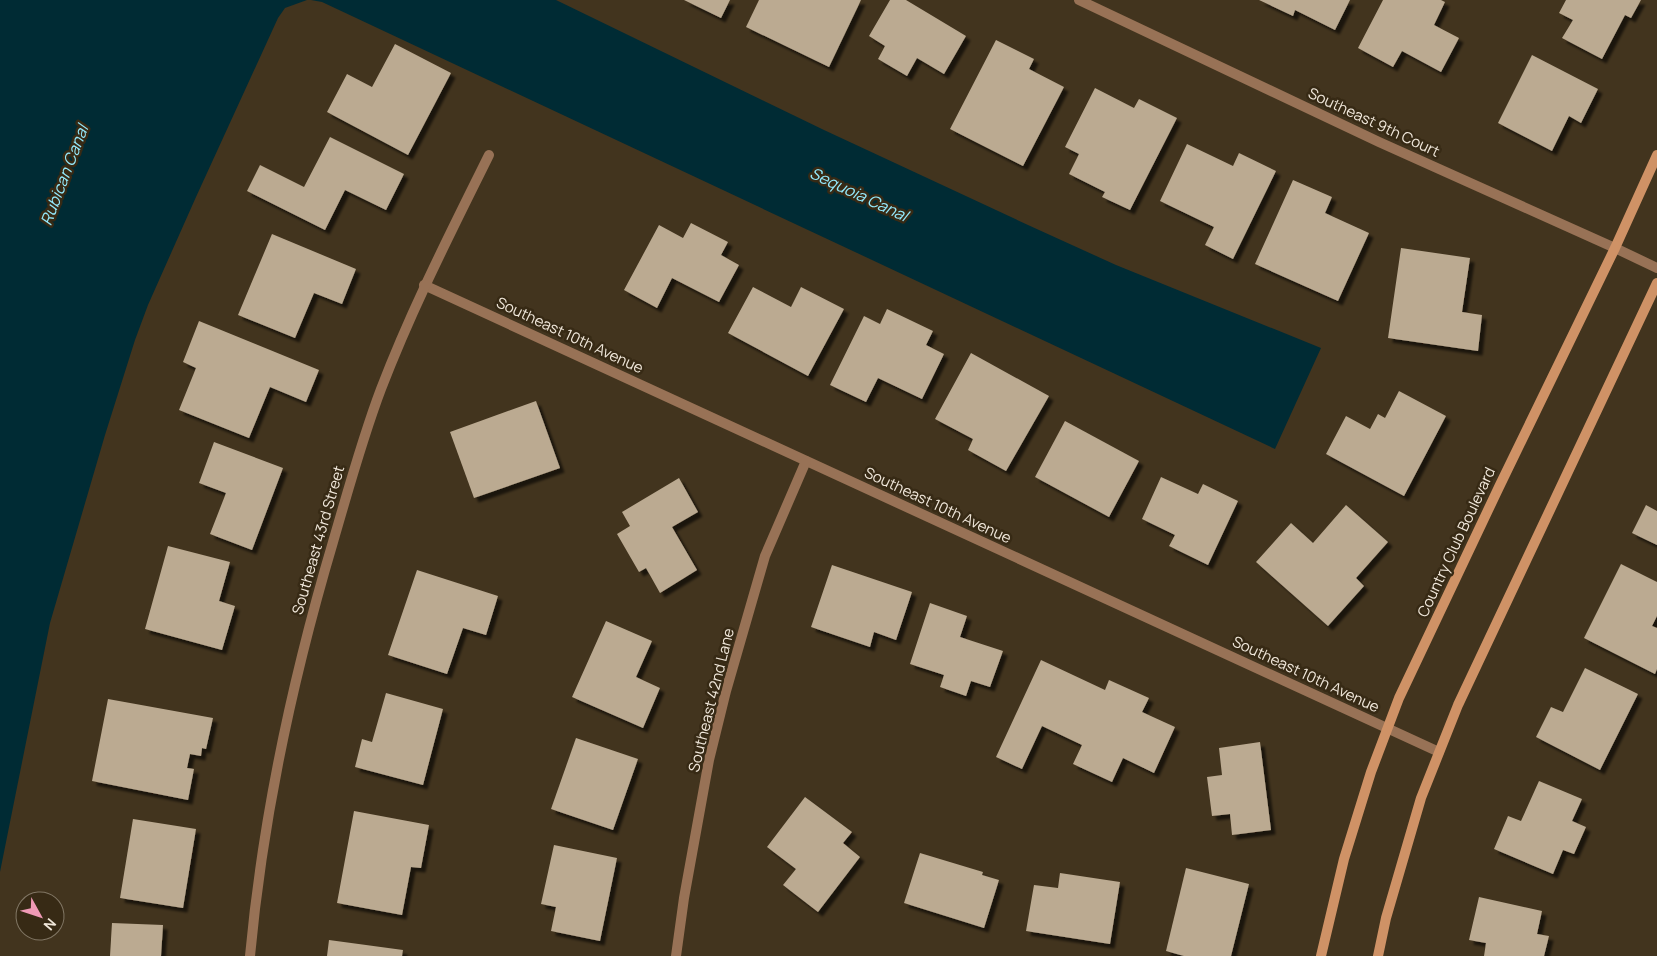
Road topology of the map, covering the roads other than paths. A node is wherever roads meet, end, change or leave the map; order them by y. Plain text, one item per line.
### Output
1 (1079, 0) edge
2 (489, 155) dead end
3 (1657, 155) edge
4 (1615, 248) junction
5 (1657, 268) edge
6 (1657, 283) edge
7 (424, 285) junction
8 (806, 460) junction
9 (1387, 728) junction
10 (1439, 752) junction
11 (250, 956) edge
12 (676, 956) edge
13 (1321, 956) edge
14 (1378, 956) edge

1 - 4 street, Southeast 9th Court
2 - 7 street, Southeast 43rd Street
3 - 4 main road, Country Club Boulevard
4 - 5 street, Southeast 9th Court
4 - 9 main road, Country Club Boulevard
6 - 10 main road
7 - 8 street, Southeast 10th Avenue
7 - 11 street, Southeast 43rd Street
8 - 9 street, Southeast 10th Avenue
8 - 12 street, Southeast 42nd Lane
9 - 10 street, Southeast 10th Avenue
9 - 13 main road, Country Club Boulevard
10 - 14 main road

